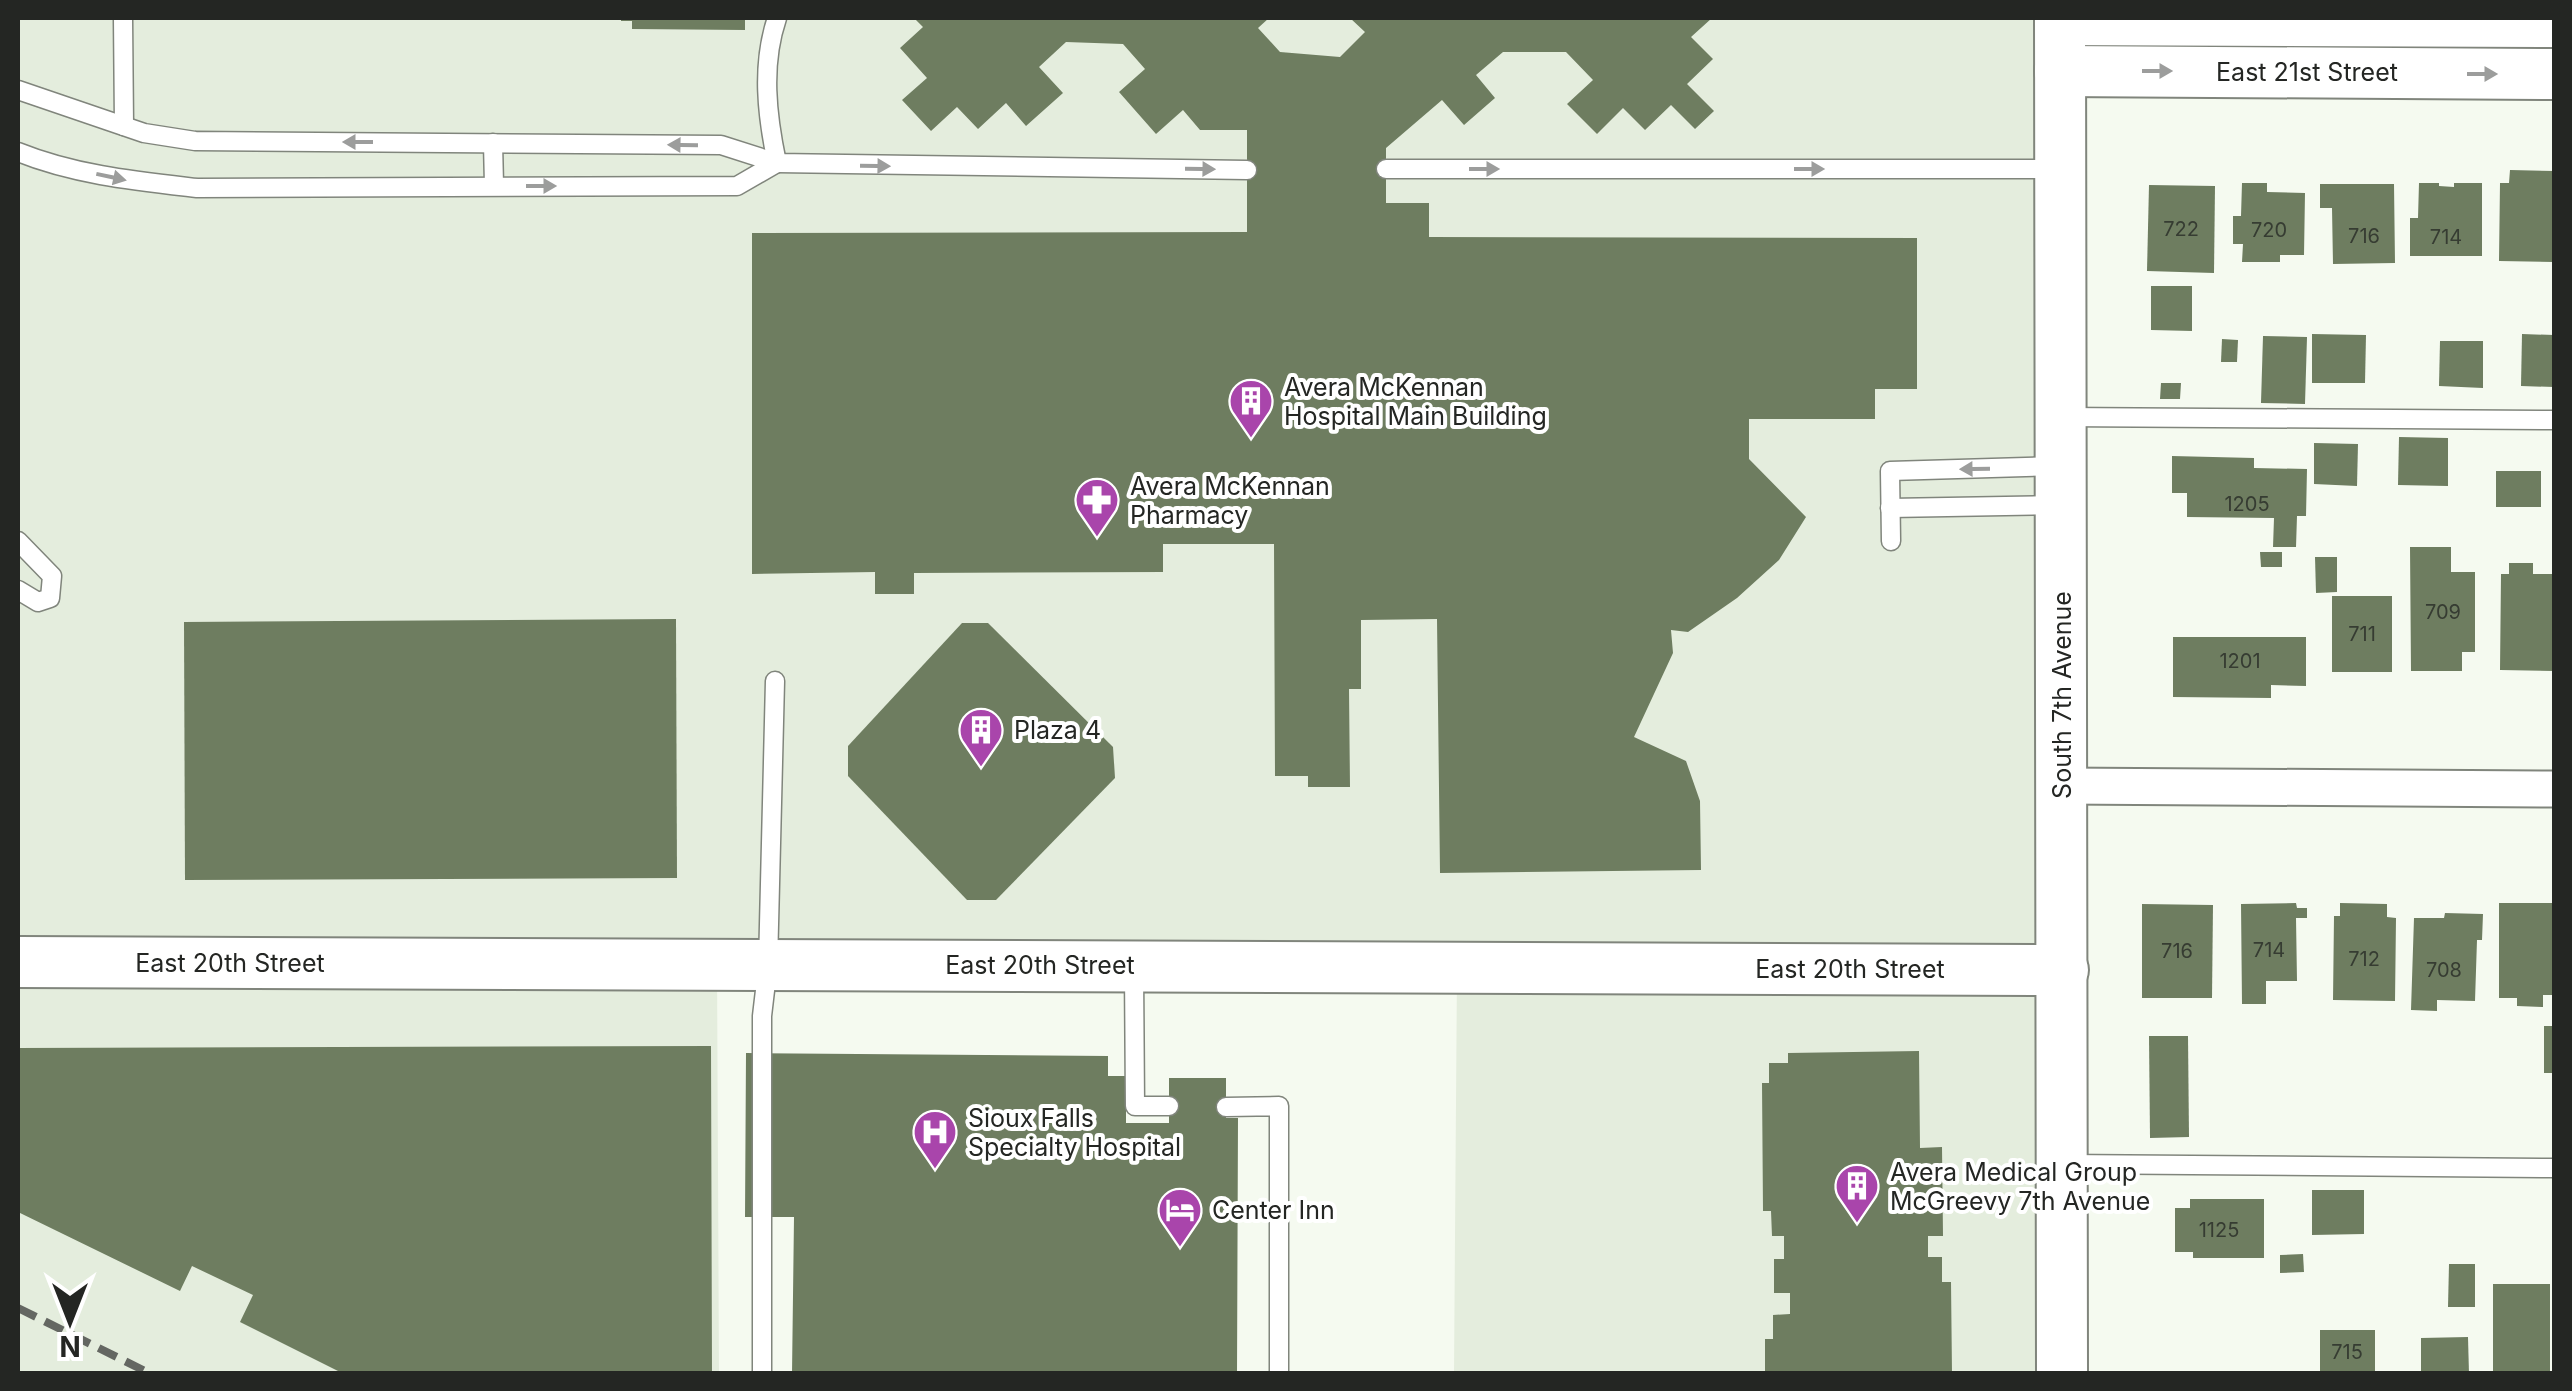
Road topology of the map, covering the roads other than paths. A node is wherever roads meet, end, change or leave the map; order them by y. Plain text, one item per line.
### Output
1 (123, 18) edge
2 (777, 18) edge
3 (2060, 19) edge
4 (2554, 22) edge
5 (2060, 71) junction
6 (2554, 74) edge
7 (18, 90) edge
8 (124, 126) junction
9 (494, 143) junction
10 (18, 152) edge
11 (778, 163) junction
12 (1386, 169) dead end
13 (2060, 169) junction
14 (1247, 170) dead end
15 (494, 186) junction
16 (2554, 420) edge
17 (2061, 463) junction
18 (1890, 508) junction
19 (1891, 541) dead end
20 (18, 542) edge
21 (18, 590) edge
22 (775, 681) dead end
23 (2062, 786) junction
24 (2554, 788) edge
25 (18, 962) edge
26 (768, 965) junction
27 (1134, 966) junction
28 (2063, 970) junction
29 (1169, 1106) dead end
30 (1226, 1107) dead end
31 (2063, 1164) junction
32 (2554, 1168) edge
33 (762, 1374) edge
34 (1279, 1374) edge
35 (2062, 1374) edge

1 - 8 lane
2 - 11 lane
3 - 4 street, East 21st Street
3 - 5 street, South 7th Avenue
5 -> 6 street, East 21st Street
5 - 13 street, South 7th Avenue
7 - 8 lane
9 -> 8 lane
11 -> 9 lane
9 - 15 lane
10 -> 15 lane
11 -> 14 lane
15 -> 11 lane
12 -> 13 lane
13 - 17 street, South 7th Avenue
16 - 17 lane
17 - 18 lane
17 -> 18 lane
17 - 23 street, South 7th Avenue
18 - 19 lane
20 - 21 lane
22 - 26 lane
23 - 24 street
23 - 28 street, South 7th Avenue
25 - 26 street, East 20th Street
26 - 27 street, East 20th Street
26 - 33 lane
27 - 28 street, East 20th Street
27 - 29 lane
28 - 31 street, South 7th Avenue
30 - 34 lane
31 - 32 lane
31 - 35 street, South 7th Avenue

